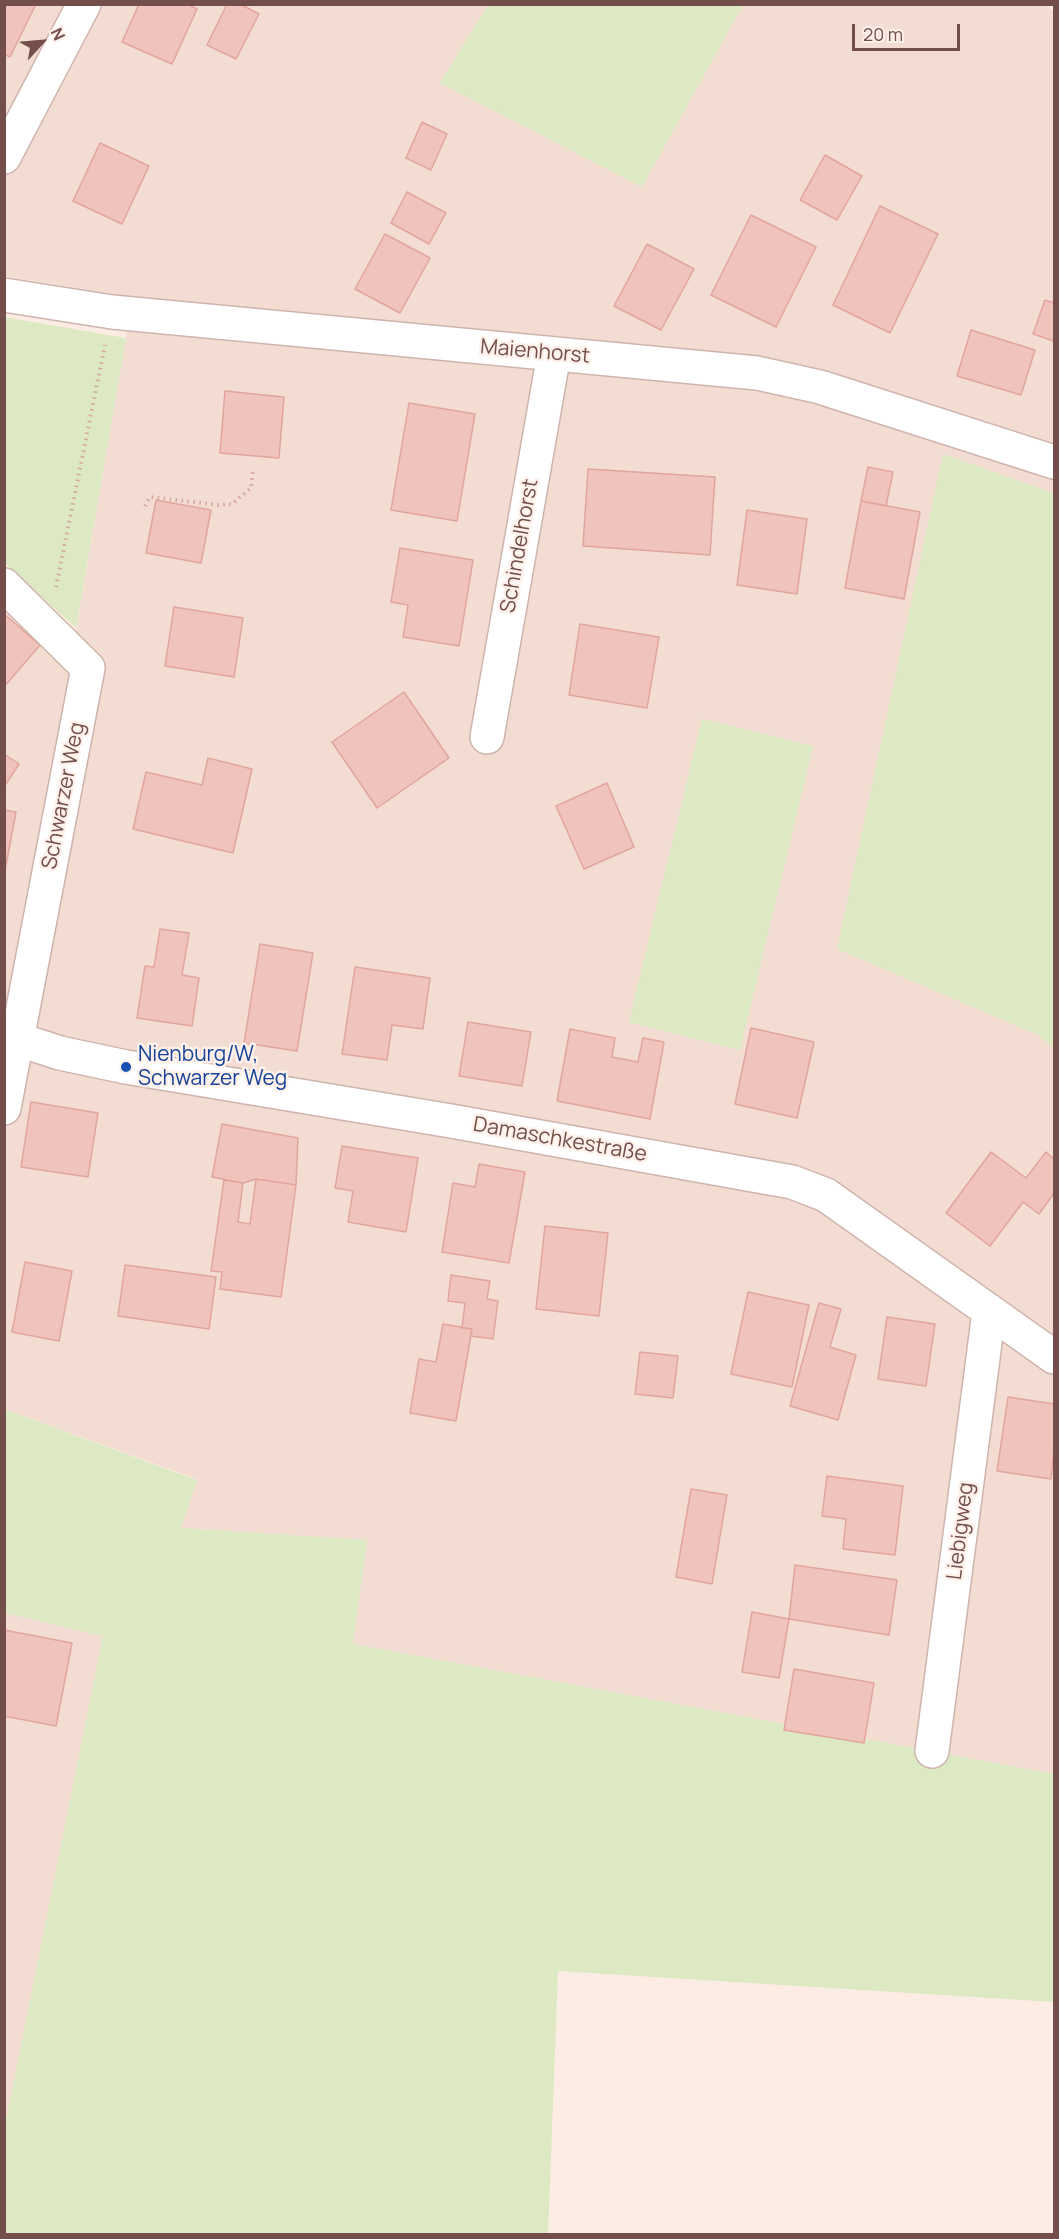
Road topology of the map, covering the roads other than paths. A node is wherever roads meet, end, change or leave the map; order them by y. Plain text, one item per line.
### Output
1 (84, 4) edge
2 (4, 157) edge
3 (4, 295) edge
4 (554, 354) junction
5 (1054, 462) edge
6 (4, 585) edge
7 (487, 737) dead end
8 (11, 1037) edge
9 (4, 1108) edge
10 (989, 1312) junction
11 (1054, 1357) edge
12 (932, 1750) dead end

1 - 2 street
3 - 4 street, Maienhorst
4 - 5 street, Maienhorst
4 - 7 street, Schindelhorst
6 - 8 street, Schwarzer Weg
8 - 9 street
8 - 10 street, Damaschkestraße
10 - 11 street, Damaschkestraße
10 - 12 street, Liebigweg

